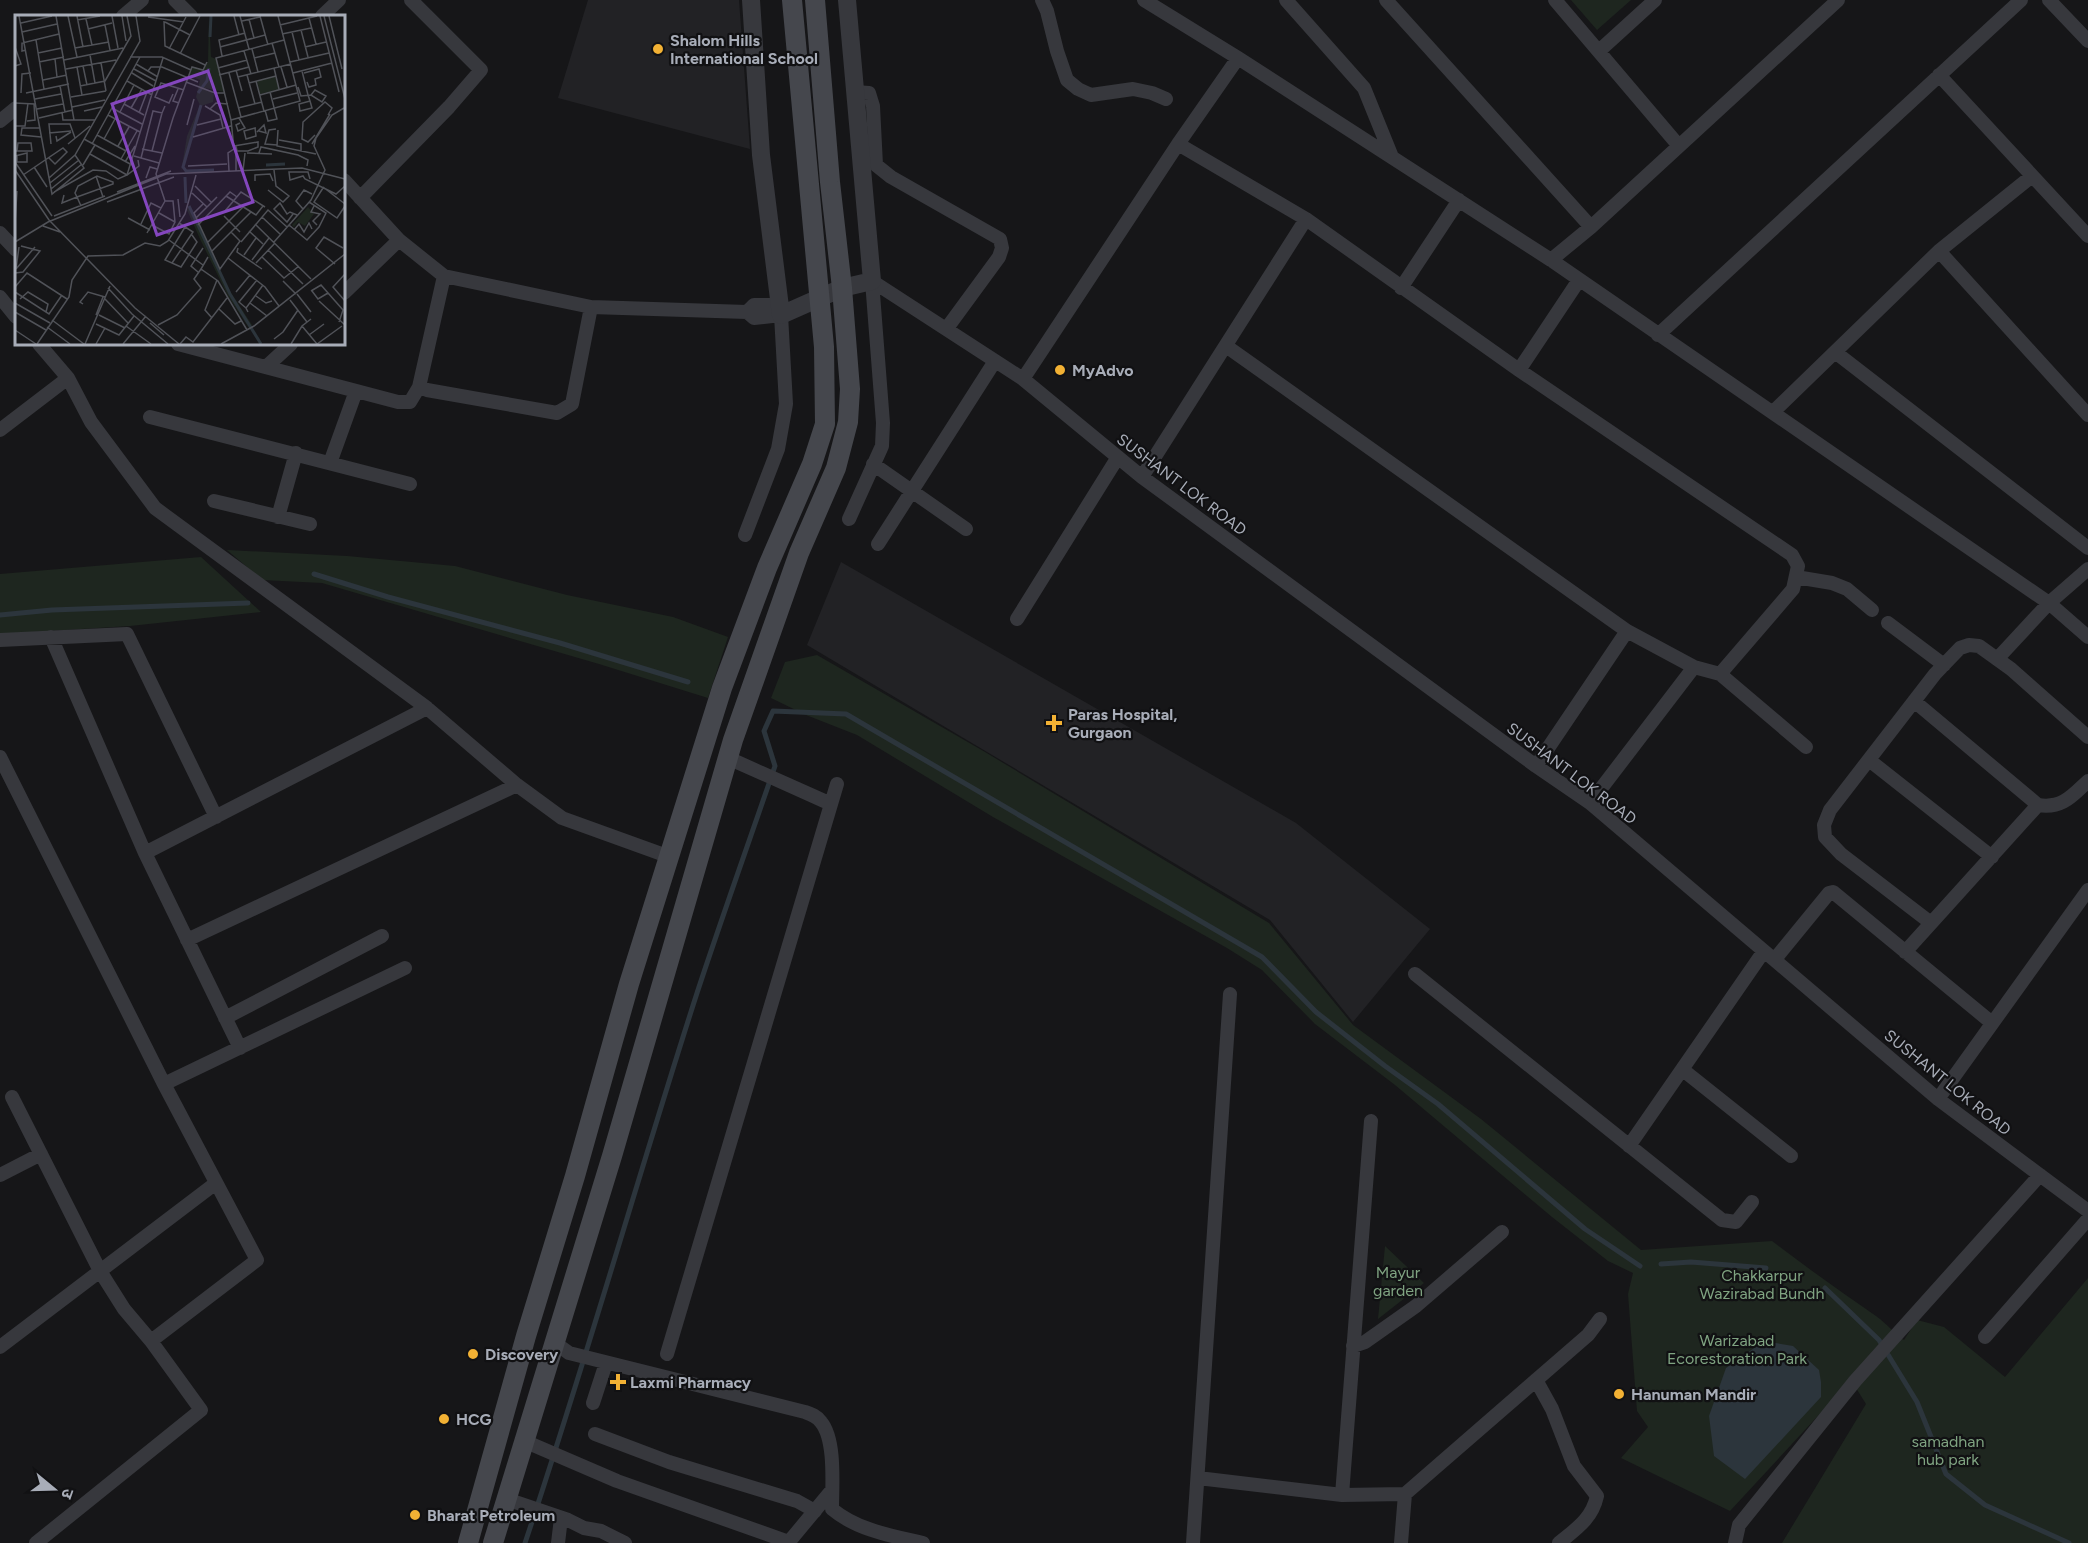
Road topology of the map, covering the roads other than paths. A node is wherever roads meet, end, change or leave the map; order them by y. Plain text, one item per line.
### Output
1 (142, 0) edge
2 (175, 0) edge
3 (339, 0) edge
4 (411, 0) edge
5 (751, 0) edge
6 (792, 0) edge
7 (815, 0) edge
8 (847, 0) edge
9 (1042, 0) edge
10 (1144, 0) edge
11 (1286, 0) edge
12 (1386, 0) edge
13 (1555, 0) edge
14 (1655, 0) edge
15 (1838, 0) edge
16 (2020, 0) edge
17 (2049, 0) edge
18 (124, 15) edge
19 (190, 15) edge
20 (323, 15) edge
21 (2085, 32) edge
22 (1599, 51) junction
23 (1238, 58) junction
24 (1939, 75) junction
25 (855, 92) junction
26 (1166, 99) dead end
27 (15, 109) edge
28 (0, 121) edge
29 (1178, 144) junction
30 (1679, 146) junction
31 (1392, 157) junction
32 (2032, 176) junction
33 (345, 181) edge
34 (360, 198) junction
35 (1459, 200) junction
36 (1306, 219) junction
37 (1591, 227) junction
38 (0, 233) edge
39 (2088, 236) edge
40 (399, 240) junction
41 (15, 249) edge
42 (1939, 251) junction
43 (1551, 260) junction
44 (444, 276) junction
45 (1579, 280) junction
46 (872, 281) junction
47 (842, 288) junction
48 (1401, 288) junction
49 (345, 292) edge
50 (0, 297) edge
51 (819, 298) junction
52 (591, 307) junction
53 (780, 310) junction
54 (15, 316) edge
55 (947, 328) junction
56 (1658, 335) junction
57 (40, 345) edge
58 (182, 345) edge
59 (290, 345) edge
60 (1226, 346) junction
61 (1835, 352) junction
62 (995, 361) junction
63 (266, 367) junction
64 (1519, 370) junction
65 (68, 378) junction
66 (1023, 379) junction
67 (419, 387) junction
68 (356, 391) junction
69 (1773, 412) junction
70 (2088, 415) edge
71 (150, 417) dead end
72 (0, 430) edge
73 (296, 453) junction
74 (1118, 457) junction
75 (330, 463) junction
76 (873, 464) junction
77 (1142, 477) junction
78 (410, 484) dead end
79 (912, 491) junction
80 (214, 501) dead end
81 (278, 517) junction
82 (849, 519) dead end
83 (310, 524) dead end
84 (966, 529) dead end
85 (745, 535) dead end
86 (879, 544) dead end
87 (2088, 548) edge
88 (2088, 569) edge
89 (1796, 577) junction
90 (2049, 603) junction
91 (1872, 610) dead end
92 (1017, 619) dead end
93 (1887, 623) dead end
94 (1627, 631) junction
95 (51, 637) junction
96 (2088, 637) edge
97 (0, 640) edge
98 (1997, 659) junction
99 (1944, 665) junction
100 (1694, 667) junction
101 (1720, 674) junction
102 (1914, 701) junction
103 (427, 708) junction
104 (2088, 737) edge
105 (1806, 747) dead end
106 (0, 757) edge
107 (728, 758) junction
108 (1869, 760) junction
109 (1536, 766) junction
110 (2088, 781) edge
111 (837, 784) dead end
112 (517, 785) junction
113 (1590, 802) junction
114 (831, 804) junction
115 (2038, 805) junction
116 (216, 817) junction
117 (146, 853) junction
118 (1992, 856) junction
119 (670, 857) junction
120 (2088, 890) edge
121 (1931, 923) junction
122 (382, 936) dead end
123 (187, 940) junction
124 (1905, 952) junction
125 (1770, 955) junction
126 (405, 968) dead end
127 (1415, 974) dead end
128 (1230, 994) dead end
129 (225, 1018) junction
130 (1992, 1023) junction
131 (240, 1048) junction
132 (1683, 1070) junction
133 (164, 1084) junction
134 (12, 1097) dead end
135 (1938, 1099) junction
136 (1371, 1120) dead end
137 (1629, 1146) junction
138 (41, 1154) junction
139 (1791, 1156) dead end
140 (0, 1175) edge
141 (2040, 1175) junction
142 (216, 1183) junction
143 (1752, 1202) dead end
144 (2088, 1211) edge
145 (2088, 1219) edge
146 (1502, 1232) dead end
147 (100, 1271) junction
148 (1600, 1319) dead end
149 (1985, 1337) dead end
150 (151, 1341) junction
151 (0, 1347) edge
152 (1353, 1347) junction
153 (562, 1348) junction
154 (667, 1354) dead end
155 (601, 1362) junction
156 (1536, 1380) junction
157 (593, 1403) dead end
158 (595, 1434) dead end
159 (524, 1441) junction
160 (1198, 1478) junction
161 (832, 1490) junction
162 (1405, 1494) junction
163 (1342, 1495) junction
164 (506, 1499) junction
165 (815, 1511) junction
166 (561, 1518) junction
167 (893, 1540) edge
168 (789, 1542) edge
169 (36, 1543) edge
170 (468, 1543) edge
171 (493, 1543) edge
172 (558, 1543) edge
173 (625, 1543) edge
174 (923, 1543) edge
175 (1193, 1543) edge
176 (1401, 1543) edge
177 (1559, 1543) edge
178 (1735, 1543) edge

1 - 18 street
2 - 19 street
3 - 20 street
4 - 34 street
5 - 53 street
6 - 51 main road
7 - 47 main road
8 - 25 street
9 - 26 street
10 - 23 street
11 - 31 street
12 - 37 street
13 - 22 street
14 - 22 street
15 - 30 street
16 - 24 street
17 - 21 street
22 - 30 street
23 - 29 street
23 - 31 street
24 - 32 street
24 - 56 street
25 - 46 street
25 - 55 street
27 - 28 street
29 - 36 street
29 - 66 street
30 - 37 street
31 - 35 street
32 - 39 street
32 - 42 street
33 - 34 street
34 - 40 street
35 - 43 street
35 - 48 street
36 - 48 street
36 - 60 street
37 - 43 street
38 - 41 street
40 - 44 street
40 - 49 street
42 - 61 street
42 - 70 street
43 - 45 street
44 - 52 street
44 - 67 street
45 - 56 street
45 - 64 street
46 - 47 street
46 - 55 street, SUSHANT LOK ROAD
46 - 76 street
47 - 51 street
47 - 107 main road
48 - 64 street
50 - 54 street
51 - 53 street
51 - 119 main road
52 - 53 street
52 - 67 street
53 - 85 street
55 - 62 street, SUSHANT LOK ROAD
56 - 69 street
57 - 65 street
58 - 63 street
59 - 63 street
60 - 77 street
60 - 94 street
61 - 69 street
61 - 87 street
62 - 66 street, SUSHANT LOK ROAD
62 - 79 street
63 - 68 street
64 - 89 street
65 - 72 street
65 - 103 street
66 - 74 street, SUSHANT LOK ROAD
67 - 68 street
68 - 75 street
69 - 90 street
71 - 73 street
73 - 75 street
73 - 81 street
74 - 77 street, SUSHANT LOK ROAD
74 - 92 street
75 - 78 street
76 - 79 street
76 - 82 street
77 - 109 street, SUSHANT LOK ROAD
79 - 84 street
79 - 86 street
80 - 81 street
81 - 83 street
88 - 90 street
89 - 91 street
89 - 101 street
90 - 96 street
90 - 98 street
93 - 99 street
94 - 100 street
94 - 109 street
95 - 97 street
95 - 116 street
95 - 117 street
98 - 99 street
98 - 104 street
99 - 102 street
100 - 101 street
100 - 113 street
101 - 105 street
102 - 108 street
102 - 115 street
103 - 112 street
103 - 116 street
106 - 133 street
107 - 114 street
107 - 153 main road
108 - 118 street
108 - 121 street
109 - 113 street, SUSHANT LOK ROAD
110 - 115 street
111 - 114 street
112 - 119 street
112 - 123 street
113 - 125 street, SUSHANT LOK ROAD
114 - 154 street
115 - 118 street
116 - 117 street
117 - 123 street
118 - 121 street
119 - 170 main road
120 - 130 street
121 - 124 street
122 - 129 street
123 - 129 street
124 - 125 street
124 - 130 street
125 - 132 street
125 - 135 street, SUSHANT LOK ROAD
126 - 131 street
127 - 137 street
128 - 160 street
129 - 131 street
130 - 135 street
131 - 133 street
132 - 137 street
132 - 139 street
133 - 142 street
134 - 138 street
135 - 141 street, SUSHANT LOK ROAD
136 - 152 street
137 - 143 street
138 - 140 street
138 - 147 street
141 - 144 street, SUSHANT LOK ROAD
141 - 178 street
142 - 147 street
142 - 150 street
145 - 149 street
146 - 152 street
147 - 150 street
147 - 151 street
148 - 156 street
150 - 169 street
152 - 163 street
153 - 155 street
153 - 159 main road
155 - 157 street
155 - 161 street
156 - 162 street
156 - 177 street
158 - 165 street
159 - 164 main road
159 - 168 street
160 - 163 street
160 - 175 street
161 - 165 street
161 - 167 street
162 - 163 street
162 - 176 street
164 - 166 street
164 - 171 main road
165 - 168 street
166 - 172 street
166 - 173 street
167 - 174 street

